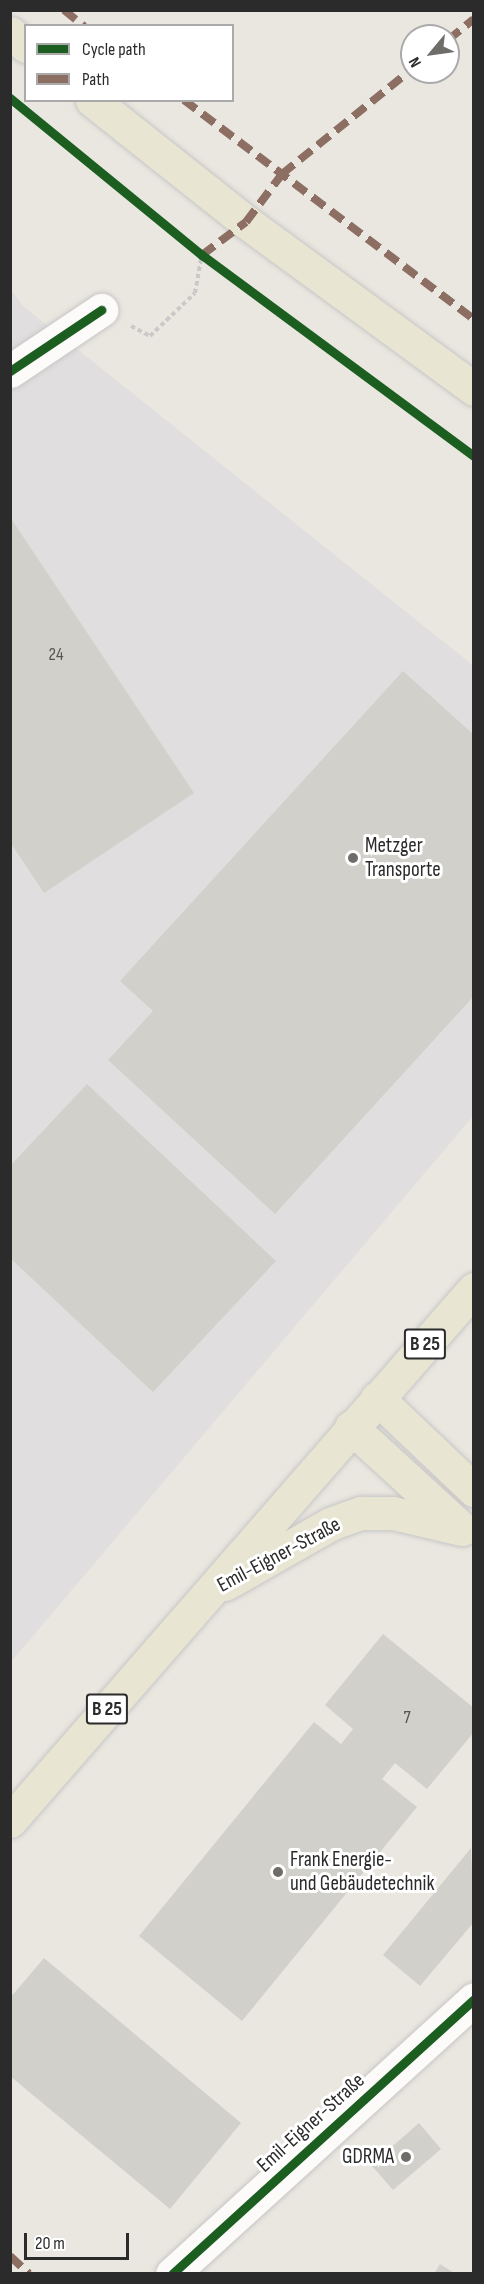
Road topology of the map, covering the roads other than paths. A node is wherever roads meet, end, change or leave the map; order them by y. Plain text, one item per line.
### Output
1 (10, 33) edge
2 (24, 44) edge
3 (95, 102) edge
4 (101, 310) road end
5 (10, 371) edge
6 (474, 389) edge
7 (474, 1289) edge
8 (377, 1398) junction
9 (351, 1427) junction
10 (474, 1490) edge
11 (468, 1532) edge
12 (203, 1597) junction
13 (10, 1821) edge
14 (474, 1998) edge
15 (172, 2274) edge

1 - 2 main road
3 - 6 main road
4 - 5 street
7 - 8 main road, B 25
8 - 9 main road, B 25
8 - 10 main road
9 - 11 main road, Emil-Eigner-Straße
9 - 12 main road, B 25
11 - 12 main road, Emil-Eigner-Straße
12 - 13 main road, B 25
14 - 15 street, Emil-Eigner-Straße

